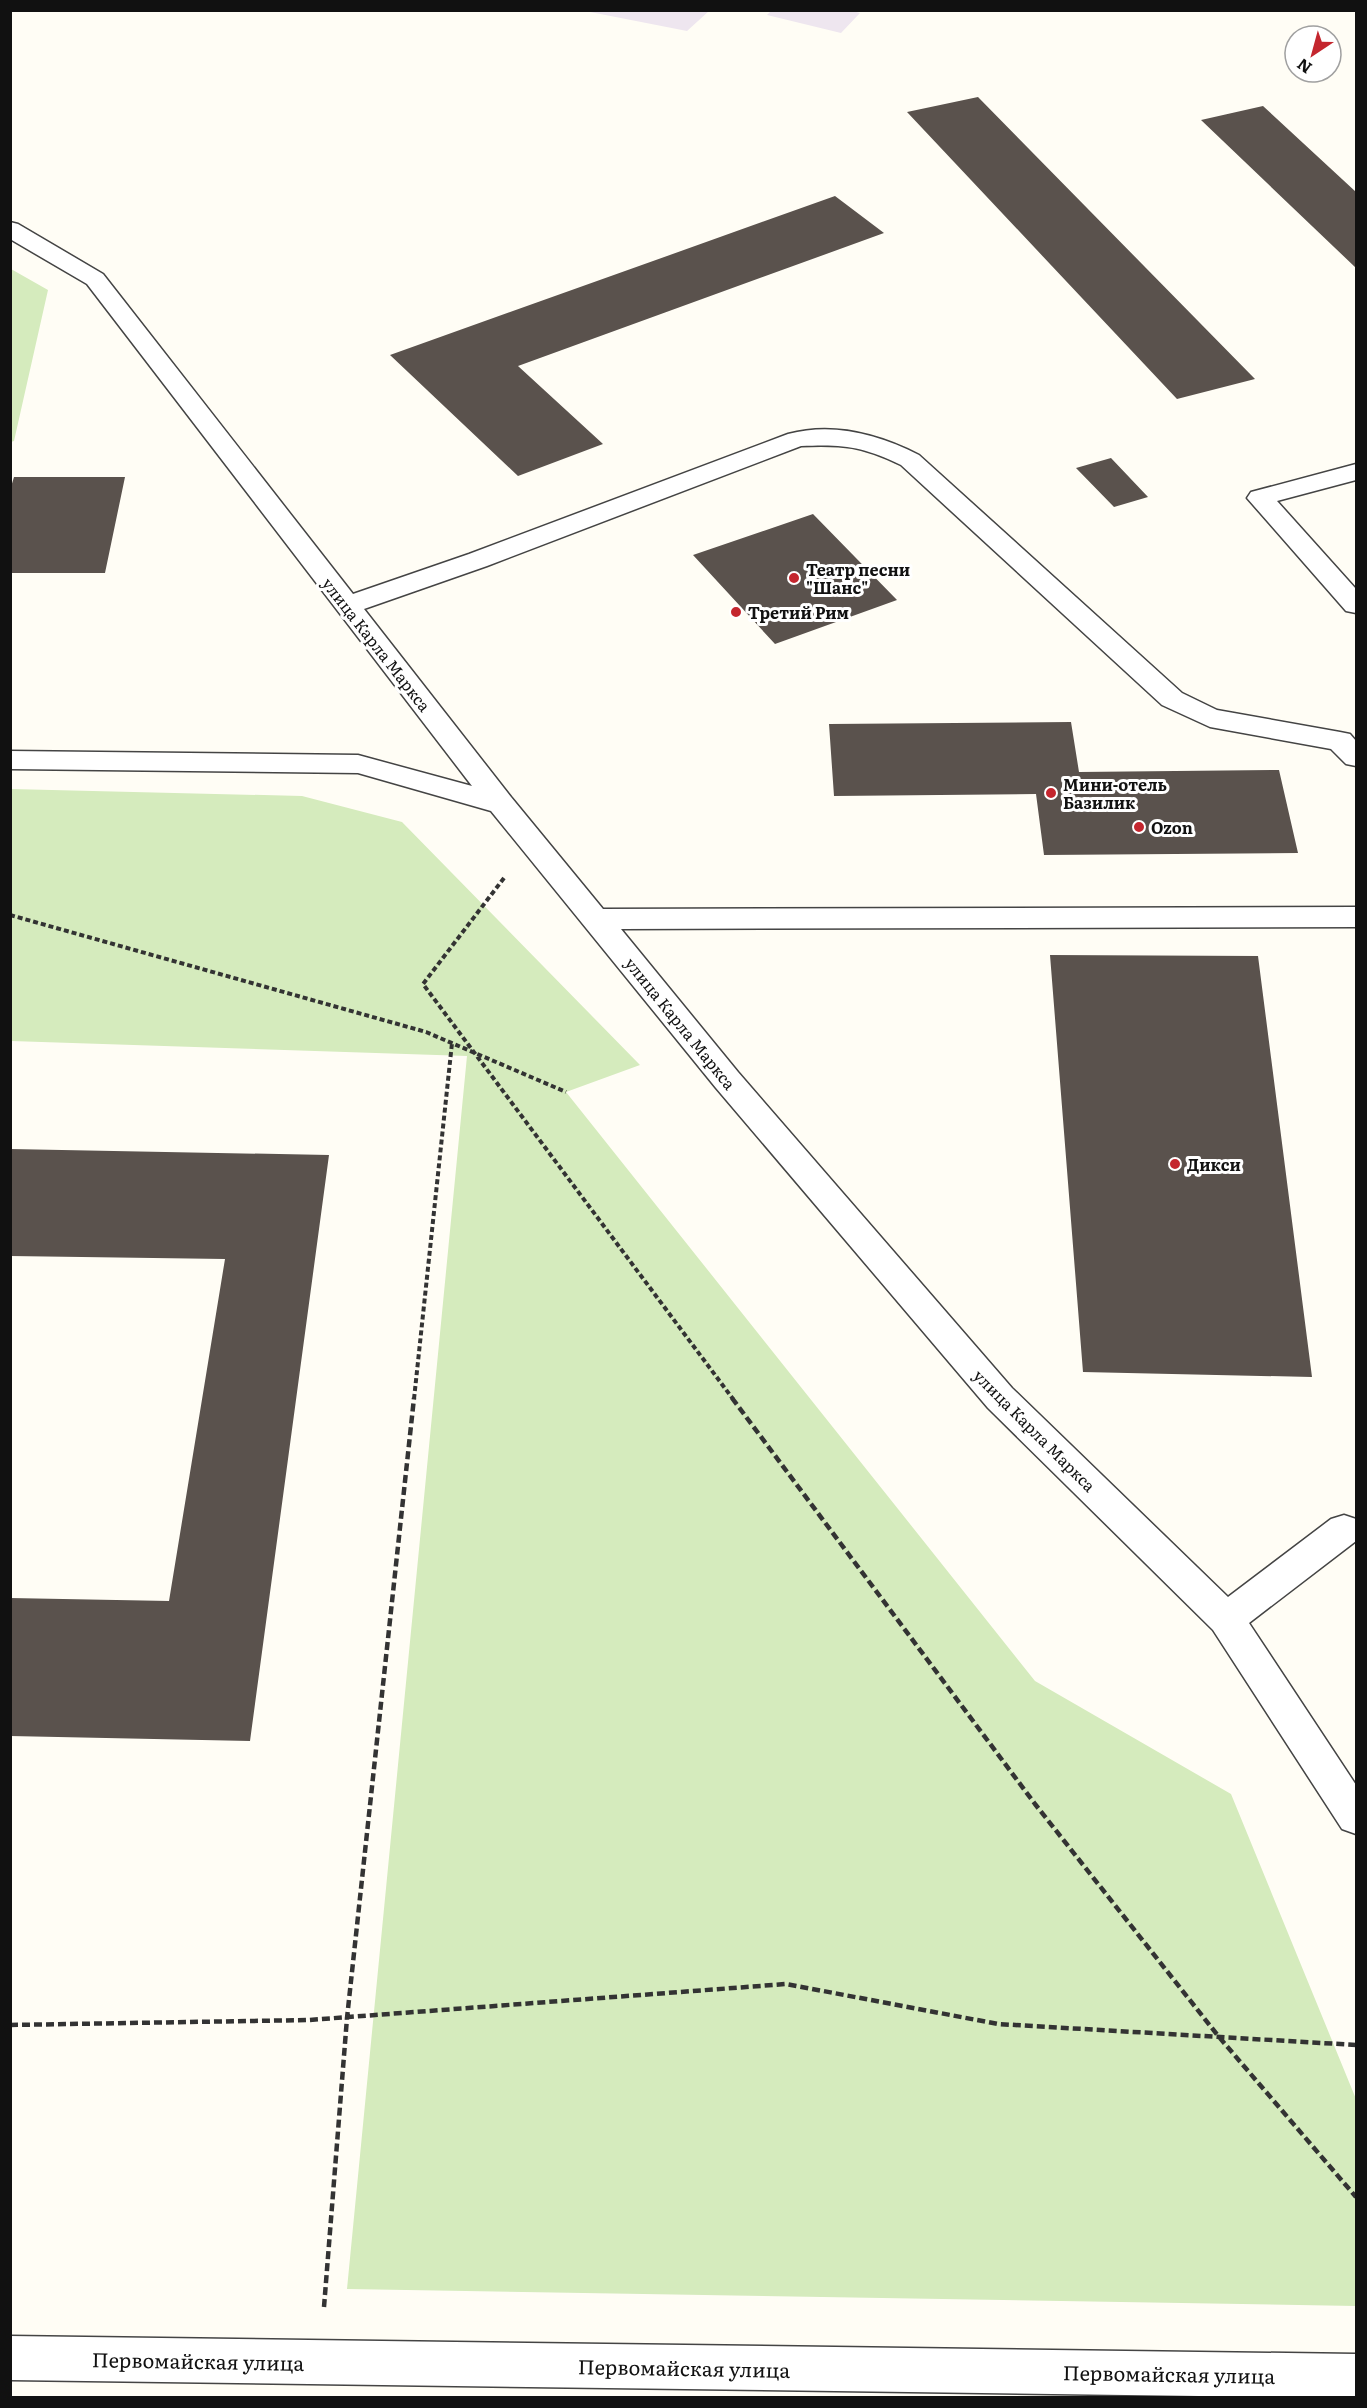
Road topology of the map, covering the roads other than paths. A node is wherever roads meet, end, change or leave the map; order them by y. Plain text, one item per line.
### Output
1 (10, 229) edge
2 (1356, 472) edge
3 (1356, 604) edge
4 (348, 605) junction
5 (1356, 757) edge
6 (10, 760) edge
7 (501, 804) junction
8 (1356, 917) edge
9 (595, 919) junction
10 (1344, 1530) dead end
11 (1226, 1619) junction
12 (1356, 1817) edge
13 (10, 2358) edge
14 (1356, 2376) edge

1 - 4 street, улица Карла Маркса
2 - 3 street
4 - 5 street
4 - 7 street, улица Карла Маркса
6 - 7 street
7 - 9 street, улица Карла Маркса
8 - 9 street
9 - 11 street, улица Карла Маркса
10 - 11 street
11 - 12 street, улица Карла Маркса
13 - 14 street, Первомайская улица

